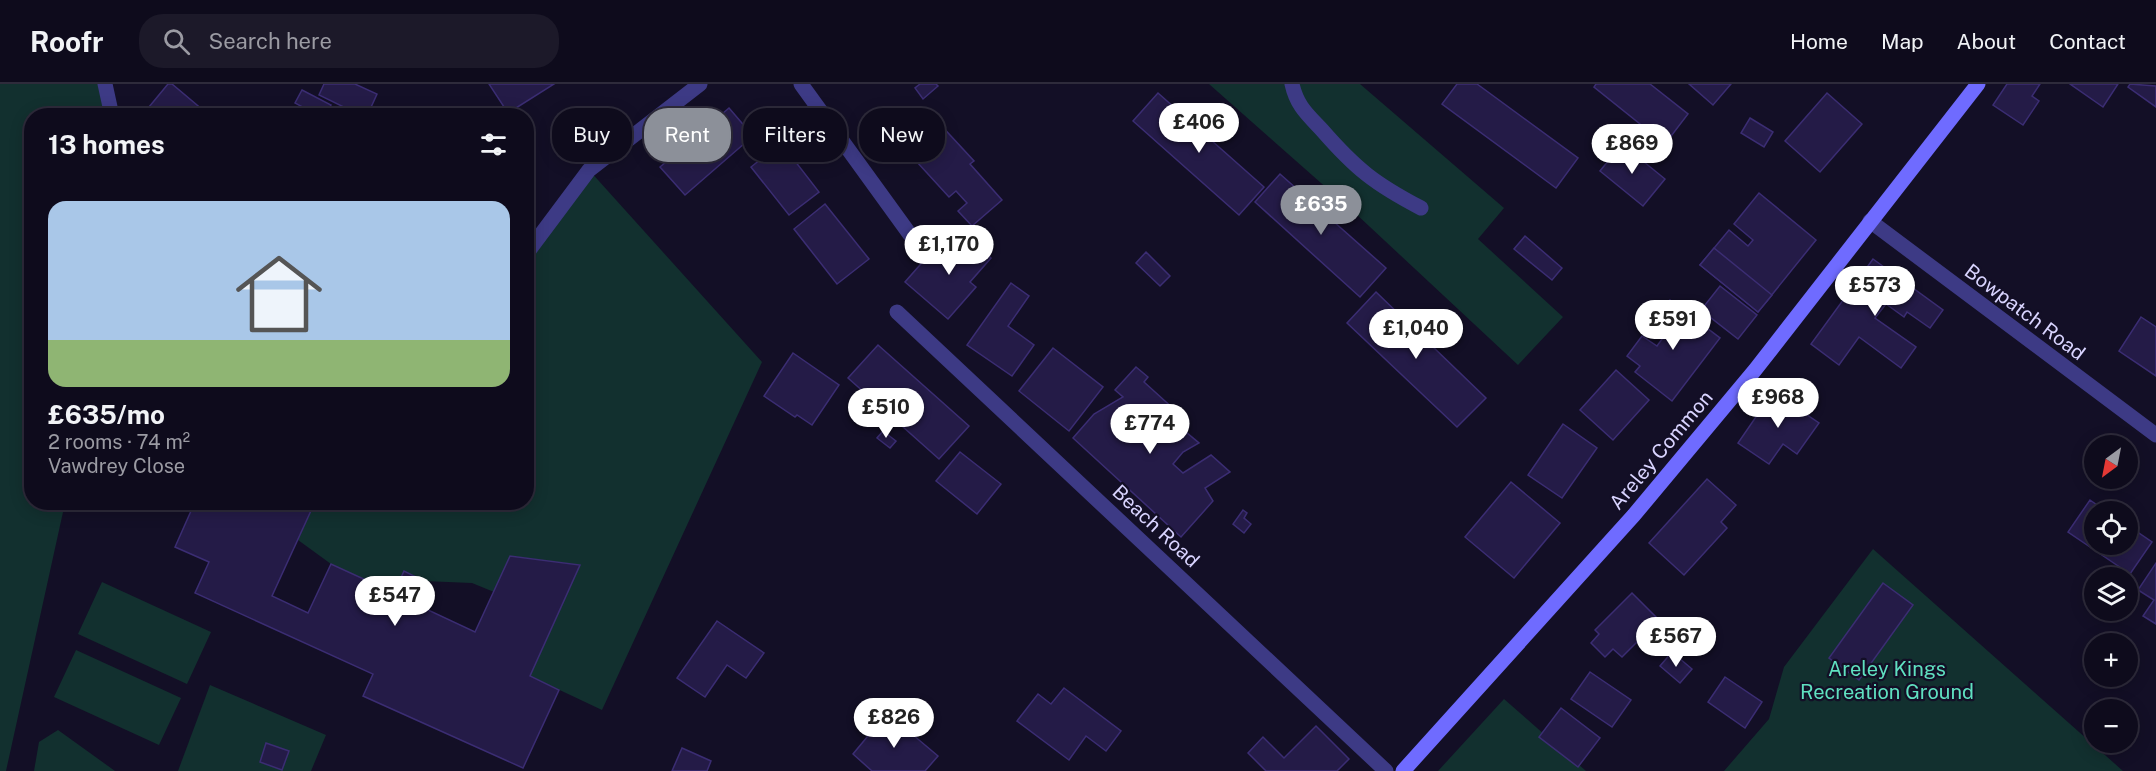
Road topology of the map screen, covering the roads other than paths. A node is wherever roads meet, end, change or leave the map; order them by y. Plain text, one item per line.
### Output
1 (105, 84) edge
2 (700, 84) edge
3 (801, 84) edge
4 (1292, 84) edge
5 (1978, 84) edge
6 (110, 108) edge
7 (1421, 208) dead end
8 (1870, 221) junction
9 (534, 244) edge
10 (919, 247) dead end
11 (897, 312) dead end
12 (2156, 435) edge
13 (1386, 771) edge
14 (1403, 771) edge

1 - 6 street
2 - 9 street
3 - 10 street
4 - 7 street
5 - 8 main road, Areley Common
8 - 12 street, Bowpatch Road
8 - 14 main road, Areley Common
11 - 13 street, Beach Road

